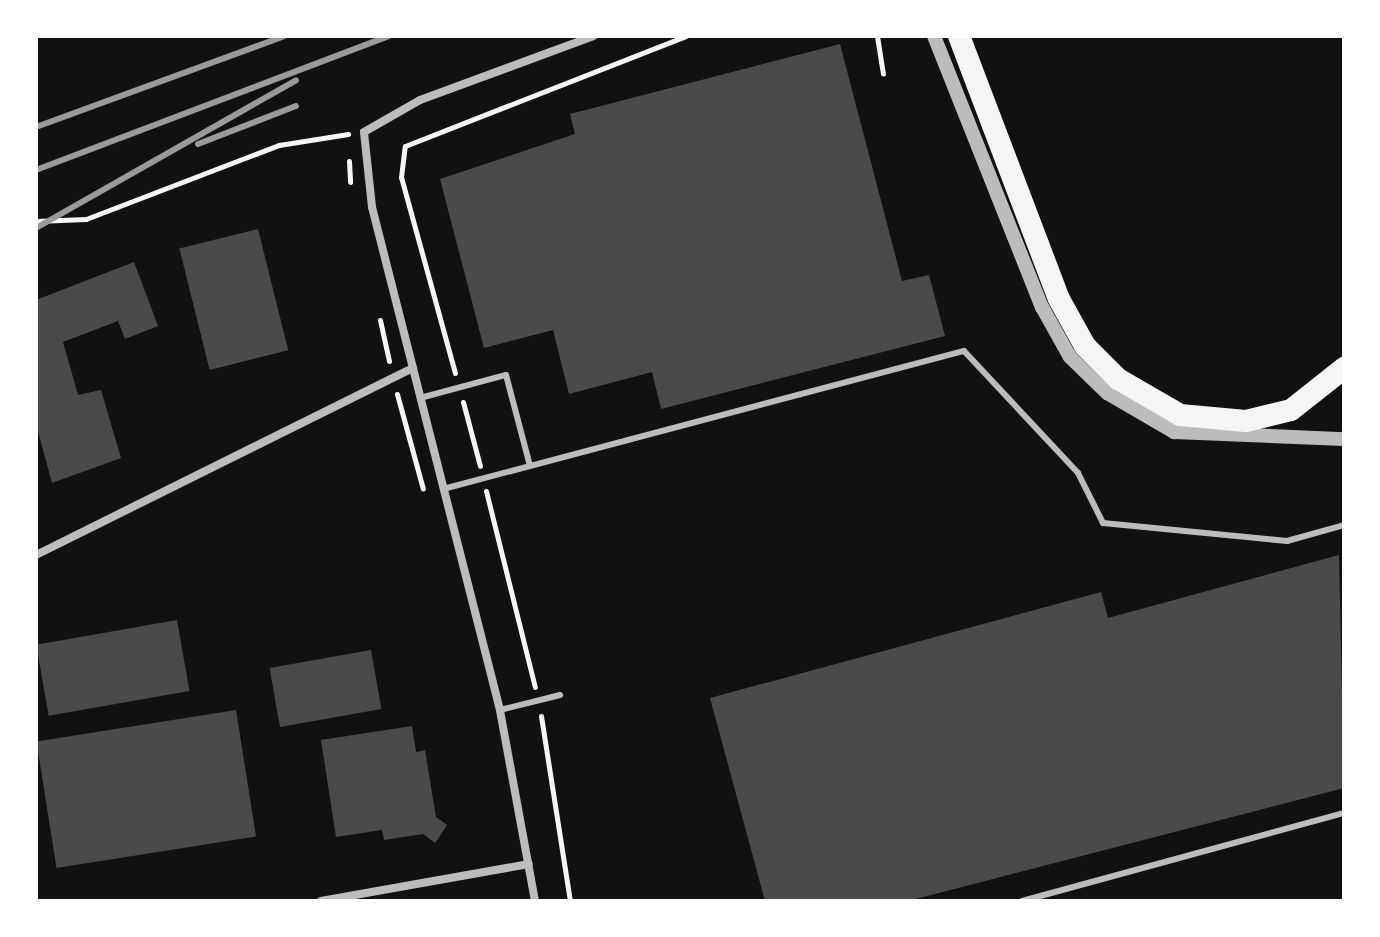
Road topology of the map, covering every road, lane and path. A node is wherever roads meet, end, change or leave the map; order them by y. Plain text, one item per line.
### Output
1 (594, 36) edge
2 (686, 36) edge
3 (877, 36) edge
4 (934, 36) edge
5 (959, 36) edge
6 (883, 74) dead end
7 (364, 132) junction
8 (36, 221) edge
9 (413, 368) junction
10 (1344, 368) edge
11 (459, 387) junction
12 (420, 398) junction
13 (1344, 439) edge
14 (530, 466) junction
15 (483, 478) junction
16 (443, 489) junction
17 (1344, 525) edge
18 (36, 555) edge
19 (560, 695) dead end
20 (538, 701) junction
21 (500, 710) junction
22 (1344, 813) edge
23 (529, 864) junction
24 (321, 901) edge
25 (535, 901) edge
26 (570, 901) edge
27 (1022, 901) edge

1 - 7 street
2 - 11 path
3 - 6 path
4 - 13 street
5 - 10 highway
7 - 8 path
7 - 9 street
9 - 12 street
9 - 18 street
11 - 12 lane
11 - 14 lane
11 - 15 path
12 - 16 street
14 - 15 lane
14 - 17 lane
15 - 16 lane
15 - 20 path
16 - 21 street
19 - 20 lane
20 - 21 lane
20 - 26 path
21 - 23 street
22 - 27 lane
23 - 24 street
23 - 25 street

